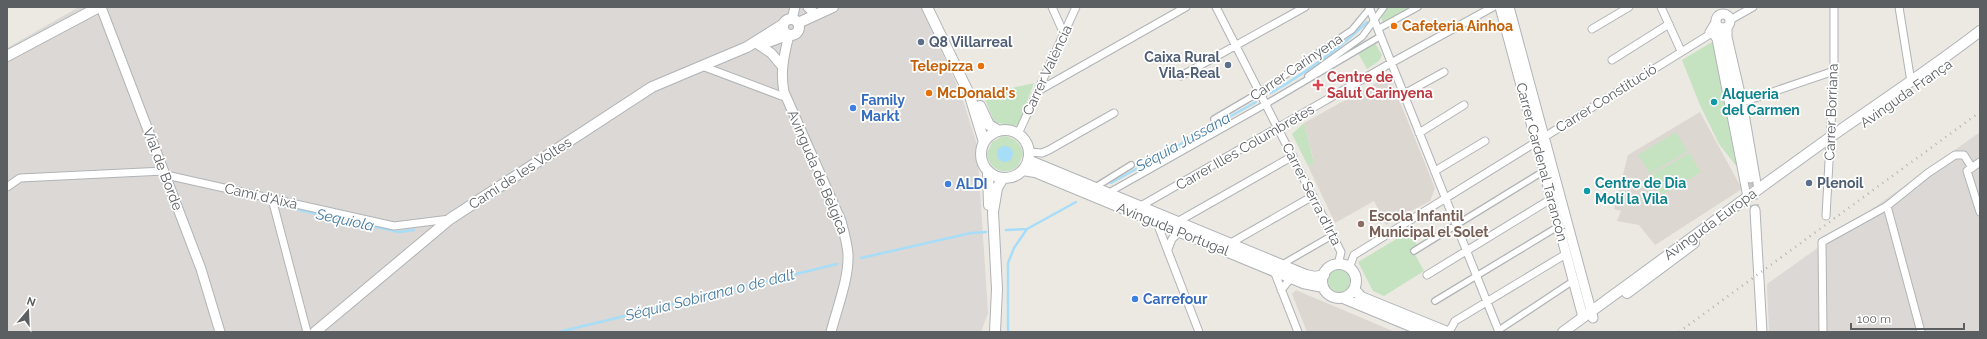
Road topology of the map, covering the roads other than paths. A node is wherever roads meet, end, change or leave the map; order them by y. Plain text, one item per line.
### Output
1 (100, 7) edge
2 (794, 7) edge
3 (833, 7) edge
4 (927, 7) edge
5 (934, 7) edge
6 (1052, 7) edge
7 (1076, 7) edge
8 (1186, 7) edge
9 (1216, 7) edge
10 (1305, 7) edge
11 (1384, 7) edge
12 (1418, 7) edge
13 (1494, 7) edge
14 (1500, 7) edge
15 (1509, 7) edge
16 (1630, 7) edge
17 (1661, 7) edge
18 (1753, 7) edge
19 (1834, 7) edge
20 (1899, 7) edge
21 (1370, 8) edge
22 (812, 11) edge
23 (795, 21) junction
24 (1374, 21) junction
25 (1721, 22) edge
26 (1669, 24) junction
27 (1592, 29) dead end
28 (1980, 31) edge
29 (786, 32) junction
30 (1379, 33) junction
31 (1064, 34) junction
32 (1709, 34) junction
33 (1980, 38) edge
34 (1723, 42) junction
35 (759, 45) junction
36 (1236, 46) junction
37 (747, 47) junction
38 (1681, 51) junction
39 (7, 56) edge
40 (1718, 56) junction
41 (1612, 60) dead end
42 (1391, 63) junction
43 (702, 66) junction
44 (782, 66) junction
45 (1834, 71) junction
46 (1444, 72) dead end
47 (1181, 76) dead end
48 (1911, 82) junction
49 (1038, 91) junction
50 (1260, 92) junction
51 (1404, 94) junction
52 (787, 98) junction
53 (1276, 98) junction
54 (1743, 102) junction
55 (1266, 104) junction
56 (1464, 105) dead end
57 (1114, 113) dead end
58 (1214, 119) dead end
59 (1278, 128) junction
60 (999, 131) junction
61 (1419, 132) junction
62 (1018, 134) junction
63 (1540, 139) junction
64 (1485, 141) dead end
65 (1830, 141) junction
66 (984, 142) junction
67 (1029, 156) junction
68 (1292, 156) junction
69 (1980, 162) edge
70 (1131, 165) dead end
71 (1023, 170) junction
72 (1969, 170) junction
73 (988, 171) junction
74 (1435, 171) junction
75 (164, 173) junction
76 (1539, 174) dead end
77 (1003, 178) junction
78 (1750, 178) tunnel mouth
79 (7, 187) edge
80 (1094, 188) junction
81 (1758, 189) junction
82 (1108, 194) junction
83 (1312, 196) junction
84 (1747, 197) junction
85 (1446, 198) junction
86 (1551, 198) junction
87 (272, 199) junction
88 (1887, 206) junction
89 (1139, 207) junction
90 (1755, 210) tunnel mouth
91 (993, 212) junction
92 (1980, 212) edge
93 (1826, 216) dead end
94 (450, 219) junction
95 (1157, 222) junction
96 (1461, 222) dead end
97 (1559, 226) junction
98 (1178, 227) junction
99 (1451, 228) dead end
100 (1333, 235) junction
101 (1229, 244) junction
102 (1168, 249) junction
103 (1467, 250) junction
104 (1414, 251) dead end
105 (1341, 252) junction
106 (1566, 254) junction
107 (1354, 255) junction
108 (1338, 265) junction
109 (1278, 268) junction
110 (1349, 268) junction
111 (1324, 275) junction
112 (1427, 275) dead end
113 (1477, 276) junction
114 (1291, 278) junction
115 (1573, 281) junction
116 (1323, 287) junction
117 (1354, 289) junction
118 (1281, 290) junction
119 (1343, 298) junction
120 (1435, 301) dead end
121 (1487, 302) junction
122 (996, 316) junction
123 (1589, 316) junction
124 (1499, 331) edge
125 (220, 332) edge
126 (307, 332) edge
127 (315, 332) edge
128 (831, 332) edge
129 (992, 332) edge
130 (995, 332) edge
131 (1199, 332) edge
132 (1298, 332) edge
133 (1425, 332) edge
134 (1448, 332) edge
135 (1563, 332) edge
136 (1575, 332) edge
137 (1762, 332) edge
138 (1823, 332) edge
139 (1921, 332) edge

1 - 39 main road
1 - 75 street, Vial de Borde
2 - 23 street
3 - 22 main road
4 - 66 main road
5 - 60 main road
6 - 31 street
7 - 31 street, Carrer València
8 - 49 street
9 - 36 street, Carrer Serra d'Irta
10 - 36 street
11 - 24 street, Carrer Carinyena
12 - 30 street, Carrer Carinyena
13 - 42 street, Carrer Illes Columbretes
14 - 63 street, Carrer Cardenal Tarancón
15 - 63 street, Carrer Cardenal Tarancón
16 - 27 street
17 - 26 street
18 - 25 street, Carrer Constitució
19 - 45 street, Carrer Borriana
20 - 48 street
21 - 24 street
21 - 50 street, Carrer Carinyena
22 - 23 main road
23 - 29 main road
23 - 29 main road
24 - 30 street
24 - 53 street, Carrer Carinyena
25 - 32 street, Carrer Constitució
25 - 34 street
25 - 54 street
26 - 38 street
26 - 41 street
28 - 48 main road, Avinguda França
29 - 35 main road, Camí de les Voltes
29 - 37 main road, Camí de les Voltes
29 - 44 street, Avinguda de Bèlgica
30 - 42 street
30 - 53 street, Carrer Carinyena
31 - 49 street, Carrer València
32 - 38 street, Carrer Constitució
32 - 40 street
33 - 65 main road, Avinguda França
34 - 40 street
34 - 78 street
35 - 37 main road, Camí de les Voltes
35 - 44 street
36 - 47 street
36 - 50 street, Carrer Serra d'Irta
37 - 43 main road, Camí de les Voltes
38 - 63 street, Carrer Constitució
40 - 84 street
42 - 51 street
42 - 59 street, Carrer Illes Columbretes
43 - 52 street
43 - 94 main road, Camí de les Voltes
44 - 52 street, Avinguda de Bèlgica
45 - 54 street
45 - 65 street, Carrer Borriana
46 - 51 street
48 - 65 main road, Avinguda França
49 - 62 street, Carrer València
50 - 55 street, Carrer Serra d'Irta
50 - 58 street, Carrer Carinyena
51 - 61 street
52 - 128 street, Avinguda de Bèlgica
53 - 55 street, Carrer Carinyena
54 - 81 street
55 - 59 street, Carrer Serra d'Irta
55 - 82 street, Carrer Carinyena
56 - 61 street
57 - 67 street
59 - 68 street, Carrer Serra d'Irta
59 - 89 street, Carrer Illes Columbretes
60 - 62 main road
60 - 66 main road
61 - 74 street
62 - 67 main road
63 - 85 street, Carrer Constitució
63 - 86 street, Carrer Cardenal Tarancón
63 - 123 street, Carrer Cardenal Tarancón
64 - 74 street
65 - 81 main road, Avinguda Europa
65 - 93 street, Carrer Borriana
65 - 123 main road, Avinguda Europa
66 - 73 main road
67 - 71 main road
67 - 80 main road, Avinguda Portugal
68 - 83 street, Carrer Serra d'Irta
68 - 98 street
69 - 72 street
70 - 80 street
71 - 77 main road
71 - 95 main road, Avinguda Portugal
72 - 88 street
72 - 92 street
73 - 77 main road
73 - 91 main road
74 - 85 street
75 - 79 street, Camí d'Aixà
75 - 87 street, Camí d'Aixà
75 - 125 street, Vial de Borde
76 - 96 street
77 - 91 main road
80 - 82 main road, Avinguda Portugal
81 - 84 main road, Avinguda Europa
82 - 89 main road, Avinguda Portugal
83 - 100 street, Carrer Serra d'Irta
83 - 101 street
84 - 123 main road, Avinguda Europa
85 - 103 street
85 - 107 street, Carrer Constitució
86 - 97 street, Carrer Cardenal Tarancón
86 - 103 street
87 - 94 street, Camí d'Aixà
87 - 126 street
88 - 138 street
88 - 139 street
89 - 98 main road, Avinguda Portugal
90 - 137 street
91 - 122 main road
94 - 127 main road, Camí de les Voltes
95 - 98 main road, Avinguda Portugal
95 - 102 street
97 - 106 street, Carrer Cardenal Tarancón
97 - 113 street
98 - 101 main road, Avinguda Portugal
98 - 102 street
98 - 109 main road, Avinguda Portugal
99 - 104 street
100 - 105 street, Carrer Serra d'Irta
100 - 109 street
101 - 109 main road, Avinguda Portugal
102 - 131 street
103 - 112 street
103 - 113 street
105 - 107 street, Carrer Serra d'Irta
105 - 108 street, Carrer Serra d'Irta
106 - 115 street, Carrer Cardenal Tarancón
106 - 121 street
107 - 110 street
108 - 110 main road
108 - 111 main road
109 - 111 main road, Avinguda Portugal
109 - 114 main road, Avinguda Portugal
109 - 118 street
110 - 117 main road
111 - 116 main road
113 - 120 street
113 - 121 street
114 - 116 main road, Avinguda Portugal
114 - 118 street
115 - 123 street, Carrer Cardenal Tarancón
115 - 124 street
116 - 119 main road
117 - 119 main road
117 - 134 main road
118 - 132 street
119 - 133 main road
121 - 124 street
121 - 134 street
122 - 129 main road
122 - 130 main road
123 - 135 main road, Avinguda Europa
123 - 136 main road, Avinguda Europa

